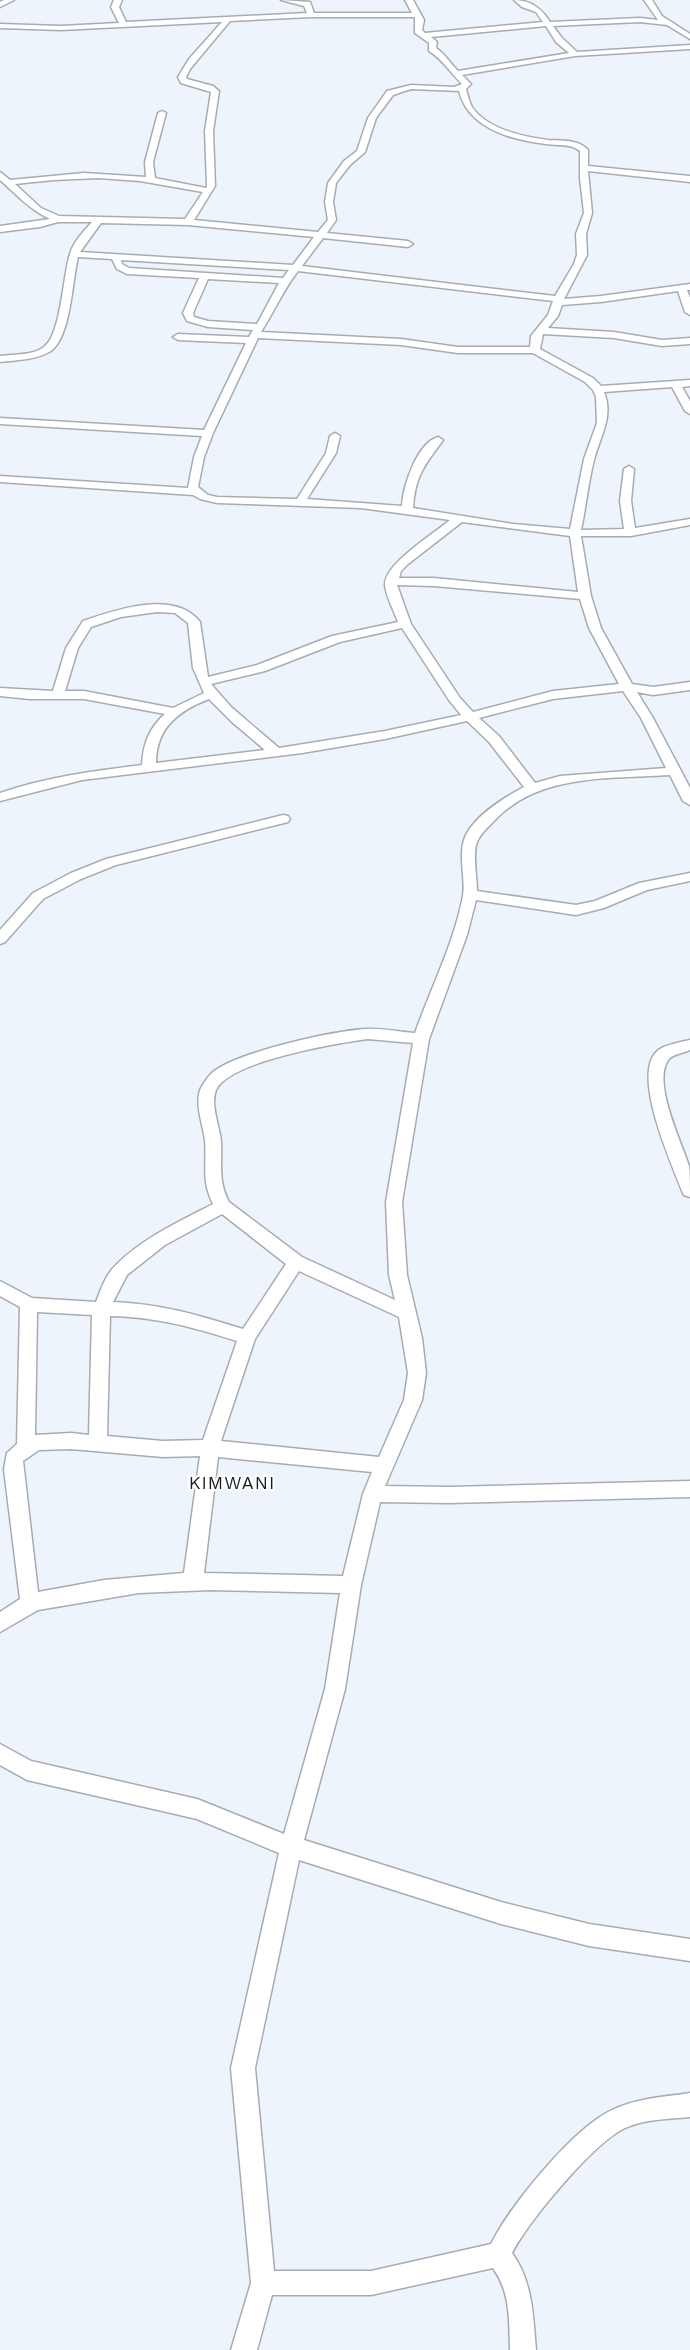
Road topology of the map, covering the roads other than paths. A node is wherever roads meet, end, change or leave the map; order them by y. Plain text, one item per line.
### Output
1 (10, 0) edge
2 (118, 0) edge
3 (285, 0) edge
4 (409, 0) edge
5 (518, 0) edge
6 (648, 0) edge
7 (0, 4) edge
8 (417, 14) junction
9 (311, 15) junction
10 (228, 19) junction
11 (667, 23) junction
12 (123, 24) junction
13 (548, 25) junction
14 (0, 26) edge
15 (425, 35) junction
16 (690, 37) edge
17 (690, 47) edge
18 (575, 54) junction
19 (457, 74) junction
20 (462, 88) junction
21 (162, 113) dead end
22 (584, 168) junction
23 (0, 175) edge
24 (690, 179) edge
25 (151, 180) junction
26 (8, 183) junction
27 (209, 191) junction
28 (58, 219) junction
29 (98, 221) junction
30 (188, 222) junction
31 (0, 229) edge
32 (322, 235) junction
33 (408, 244) dead end
34 (74, 254) junction
35 (116, 256) junction
36 (295, 268) junction
37 (204, 277) junction
38 (284, 281) junction
39 (686, 288) edge
40 (559, 301) junction
41 (690, 312) edge
42 (541, 331) junction
43 (256, 334) junction
44 (178, 337) dead end
45 (690, 341) edge
46 (535, 350) junction
47 (0, 359) edge
48 (675, 383) junction
49 (690, 383) edge
50 (598, 389) junction
51 (690, 410) edge
52 (0, 421) edge
53 (208, 433) junction
54 (335, 436) dead end
55 (438, 440) dead end
56 (629, 469) dead end
57 (0, 479) edge
58 (196, 492) junction
59 (299, 504) junction
60 (406, 510) junction
61 (458, 520) junction
62 (690, 522) edge
63 (575, 533) junction
64 (631, 533) junction
65 (392, 581) junction
66 (584, 596) junction
67 (405, 624) junction
68 (204, 682) junction
69 (690, 686) edge
70 (626, 687) junction
71 (0, 692) edge
72 (212, 694) junction
73 (58, 695) junction
74 (175, 712) junction
75 (470, 717) junction
76 (276, 752) junction
77 (149, 766) junction
78 (674, 774) junction
79 (690, 775) edge
80 (532, 788) junction
81 (0, 797) edge
82 (690, 802) edge
83 (283, 819) dead end
84 (690, 877) edge
85 (470, 894) junction
86 (0, 939) edge
87 (421, 1039) junction
88 (690, 1045) edge
89 (690, 1188) edge
90 (223, 1206) junction
91 (296, 1262) junction
92 (0, 1288) edge
93 (29, 1304) junction
94 (101, 1310) junction
95 (406, 1312) junction
96 (247, 1336) junction
97 (98, 1442) junction
98 (26, 1447) junction
99 (210, 1448) junction
100 (384, 1465) junction
101 (690, 1489) edge
102 (372, 1494) junction
103 (193, 1582) junction
104 (351, 1585) junction
105 (30, 1604) junction
106 (0, 1623) edge
107 (0, 1754) edge
108 (291, 1847) junction
109 (690, 1950) edge
110 (690, 2105) edge
111 (498, 2255) junction
112 (263, 2283) junction
113 (244, 2350) edge
114 (523, 2350) edge

1 - 7 street
2 - 12 street
3 - 9 street
4 - 8 street
5 - 13 street
6 - 11 street
8 - 9 street
8 - 15 street
9 - 10 street
10 - 12 street
10 - 27 street
11 - 13 street
11 - 16 street
12 - 14 street
13 - 15 street
13 - 18 street
15 - 19 street
17 - 18 street
18 - 19 street
19 - 20 street
20 - 22 street
20 - 32 street
21 - 25 street
22 - 24 street
22 - 40 street
23 - 26 street
25 - 26 street
25 - 27 street
26 - 28 street
27 - 30 street
28 - 29 street
28 - 31 street
29 - 30 street
29 - 34 street
30 - 32 street
32 - 33 street
32 - 36 street
34 - 35 street
34 - 47 street
35 - 36 street
35 - 37 street
36 - 38 street
36 - 40 street
37 - 38 street
37 - 43 street
38 - 43 street
39 - 40 street
39 - 41 street
40 - 42 street
42 - 45 street
42 - 46 street
43 - 44 street
43 - 46 street
43 - 53 street
46 - 50 street
48 - 49 street
48 - 50 street
48 - 51 street
50 - 63 street
52 - 53 street
53 - 58 street
54 - 59 street
55 - 60 street
56 - 64 street
57 - 58 street
58 - 59 street
59 - 60 street
60 - 61 street
61 - 63 street
61 - 65 street
62 - 64 street
63 - 64 street
63 - 66 street
65 - 66 street
65 - 67 street
66 - 70 street
67 - 68 street
67 - 75 street
68 - 72 street
68 - 73 street
69 - 70 street
70 - 75 street
70 - 78 street
71 - 73 street
72 - 74 street
72 - 76 street
73 - 74 street
74 - 77 street
75 - 76 street
75 - 80 street
76 - 77 street
77 - 81 street
78 - 79 street
78 - 80 street
78 - 82 street
80 - 85 street
83 - 86 street
84 - 85 street
85 - 87 street
87 - 90 street
87 - 95 street
88 - 89 street
90 - 91 street
90 - 94 street
91 - 95 street
91 - 96 street
92 - 93 street
93 - 94 street
93 - 98 street
94 - 96 street
94 - 97 street
95 - 100 street
96 - 99 street
97 - 98 street
97 - 99 street
98 - 105 street
99 - 100 street
99 - 103 street
100 - 102 street
101 - 102 street
102 - 104 street
103 - 104 street
103 - 105 street
104 - 108 street
105 - 106 street
107 - 108 street
108 - 109 street
108 - 112 street
110 - 111 street
111 - 112 street
111 - 114 street
112 - 113 street

